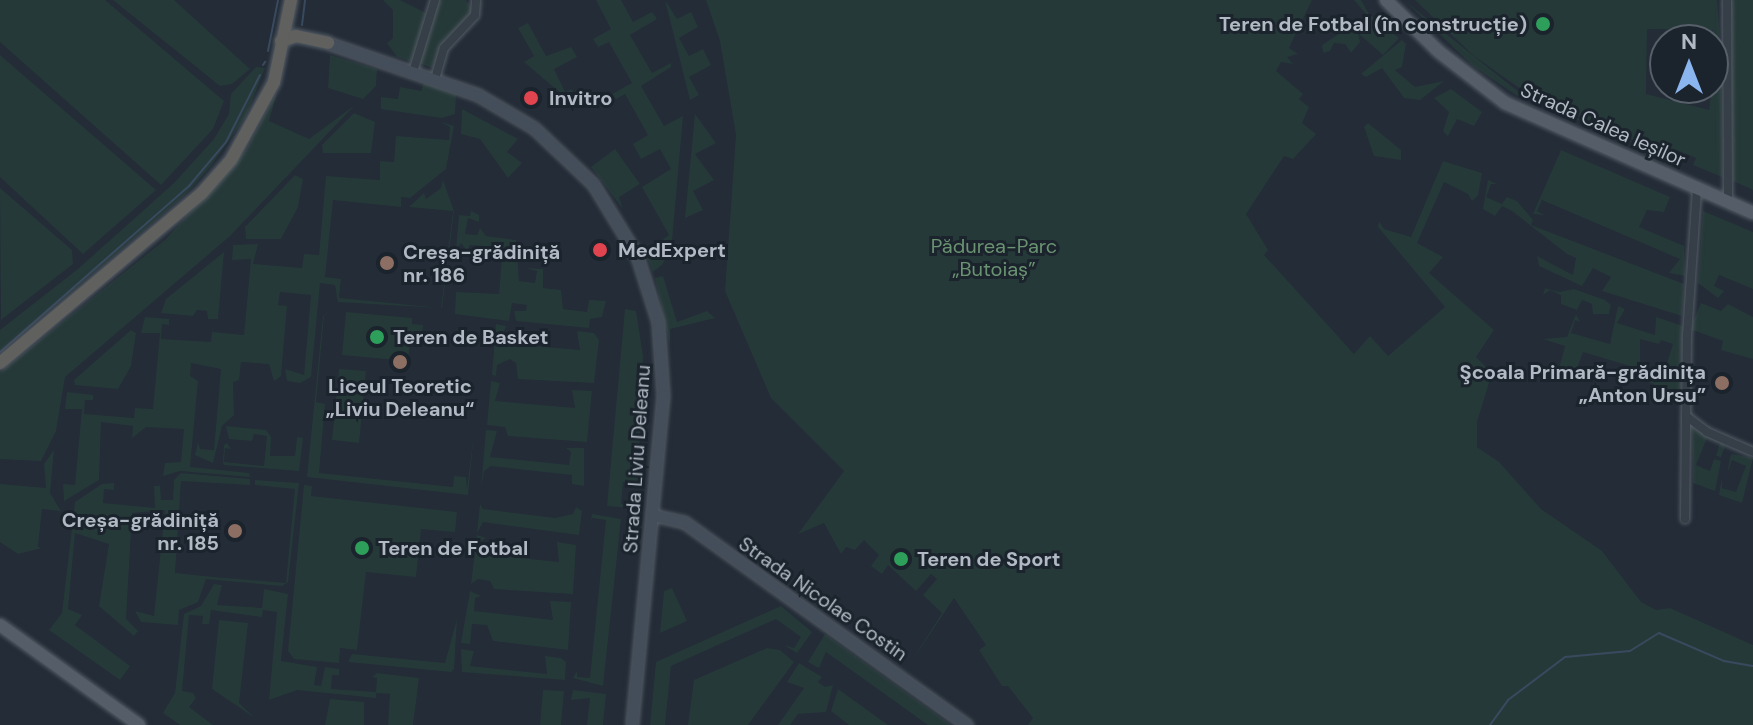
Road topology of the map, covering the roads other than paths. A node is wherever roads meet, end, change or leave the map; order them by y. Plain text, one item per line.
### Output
1 (289, 0) edge
2 (435, 0) edge
3 (476, 0) edge
4 (1386, 0) edge
5 (1727, 0) edge
6 (287, 35) junction
7 (326, 47) junction
8 (413, 72) junction
9 (435, 79) junction
10 (233, 157) junction
11 (1697, 189) junction
12 (1728, 202) junction
13 (1753, 213) edge
14 (172, 217) junction
15 (0, 363) edge
16 (1686, 416) junction
17 (1753, 452) edge
18 (653, 515) junction
19 (1685, 519) dead end
20 (0, 625) edge
21 (139, 725) edge
22 (632, 725) edge
23 (967, 725) edge

1 - 6 highway
1 - 7 highway
1 - 14 highway
2 - 8 street
3 - 9 street
4 - 11 main road, Strada Calea Ieșilor
5 - 12 street
6 - 7 highway
6 - 10 highway
6 - 14 highway
7 - 8 main road, Strada Liviu Deleanu
7 - 10 highway
8 - 9 main road, Strada Liviu Deleanu
9 - 18 main road, Strada Liviu Deleanu
10 - 14 highway
11 - 12 main road, Strada Calea Ieșilor
11 - 16 street, Strada Calea Ieșilor
12 - 13 main road, Strada Calea Ieșilor
14 - 15 highway
16 - 17 street
16 - 19 street, Strada Calea Ieșilor
18 - 22 main road, Strada Liviu Deleanu
18 - 23 main road, Strada Nicolae Costin
20 - 21 main road

